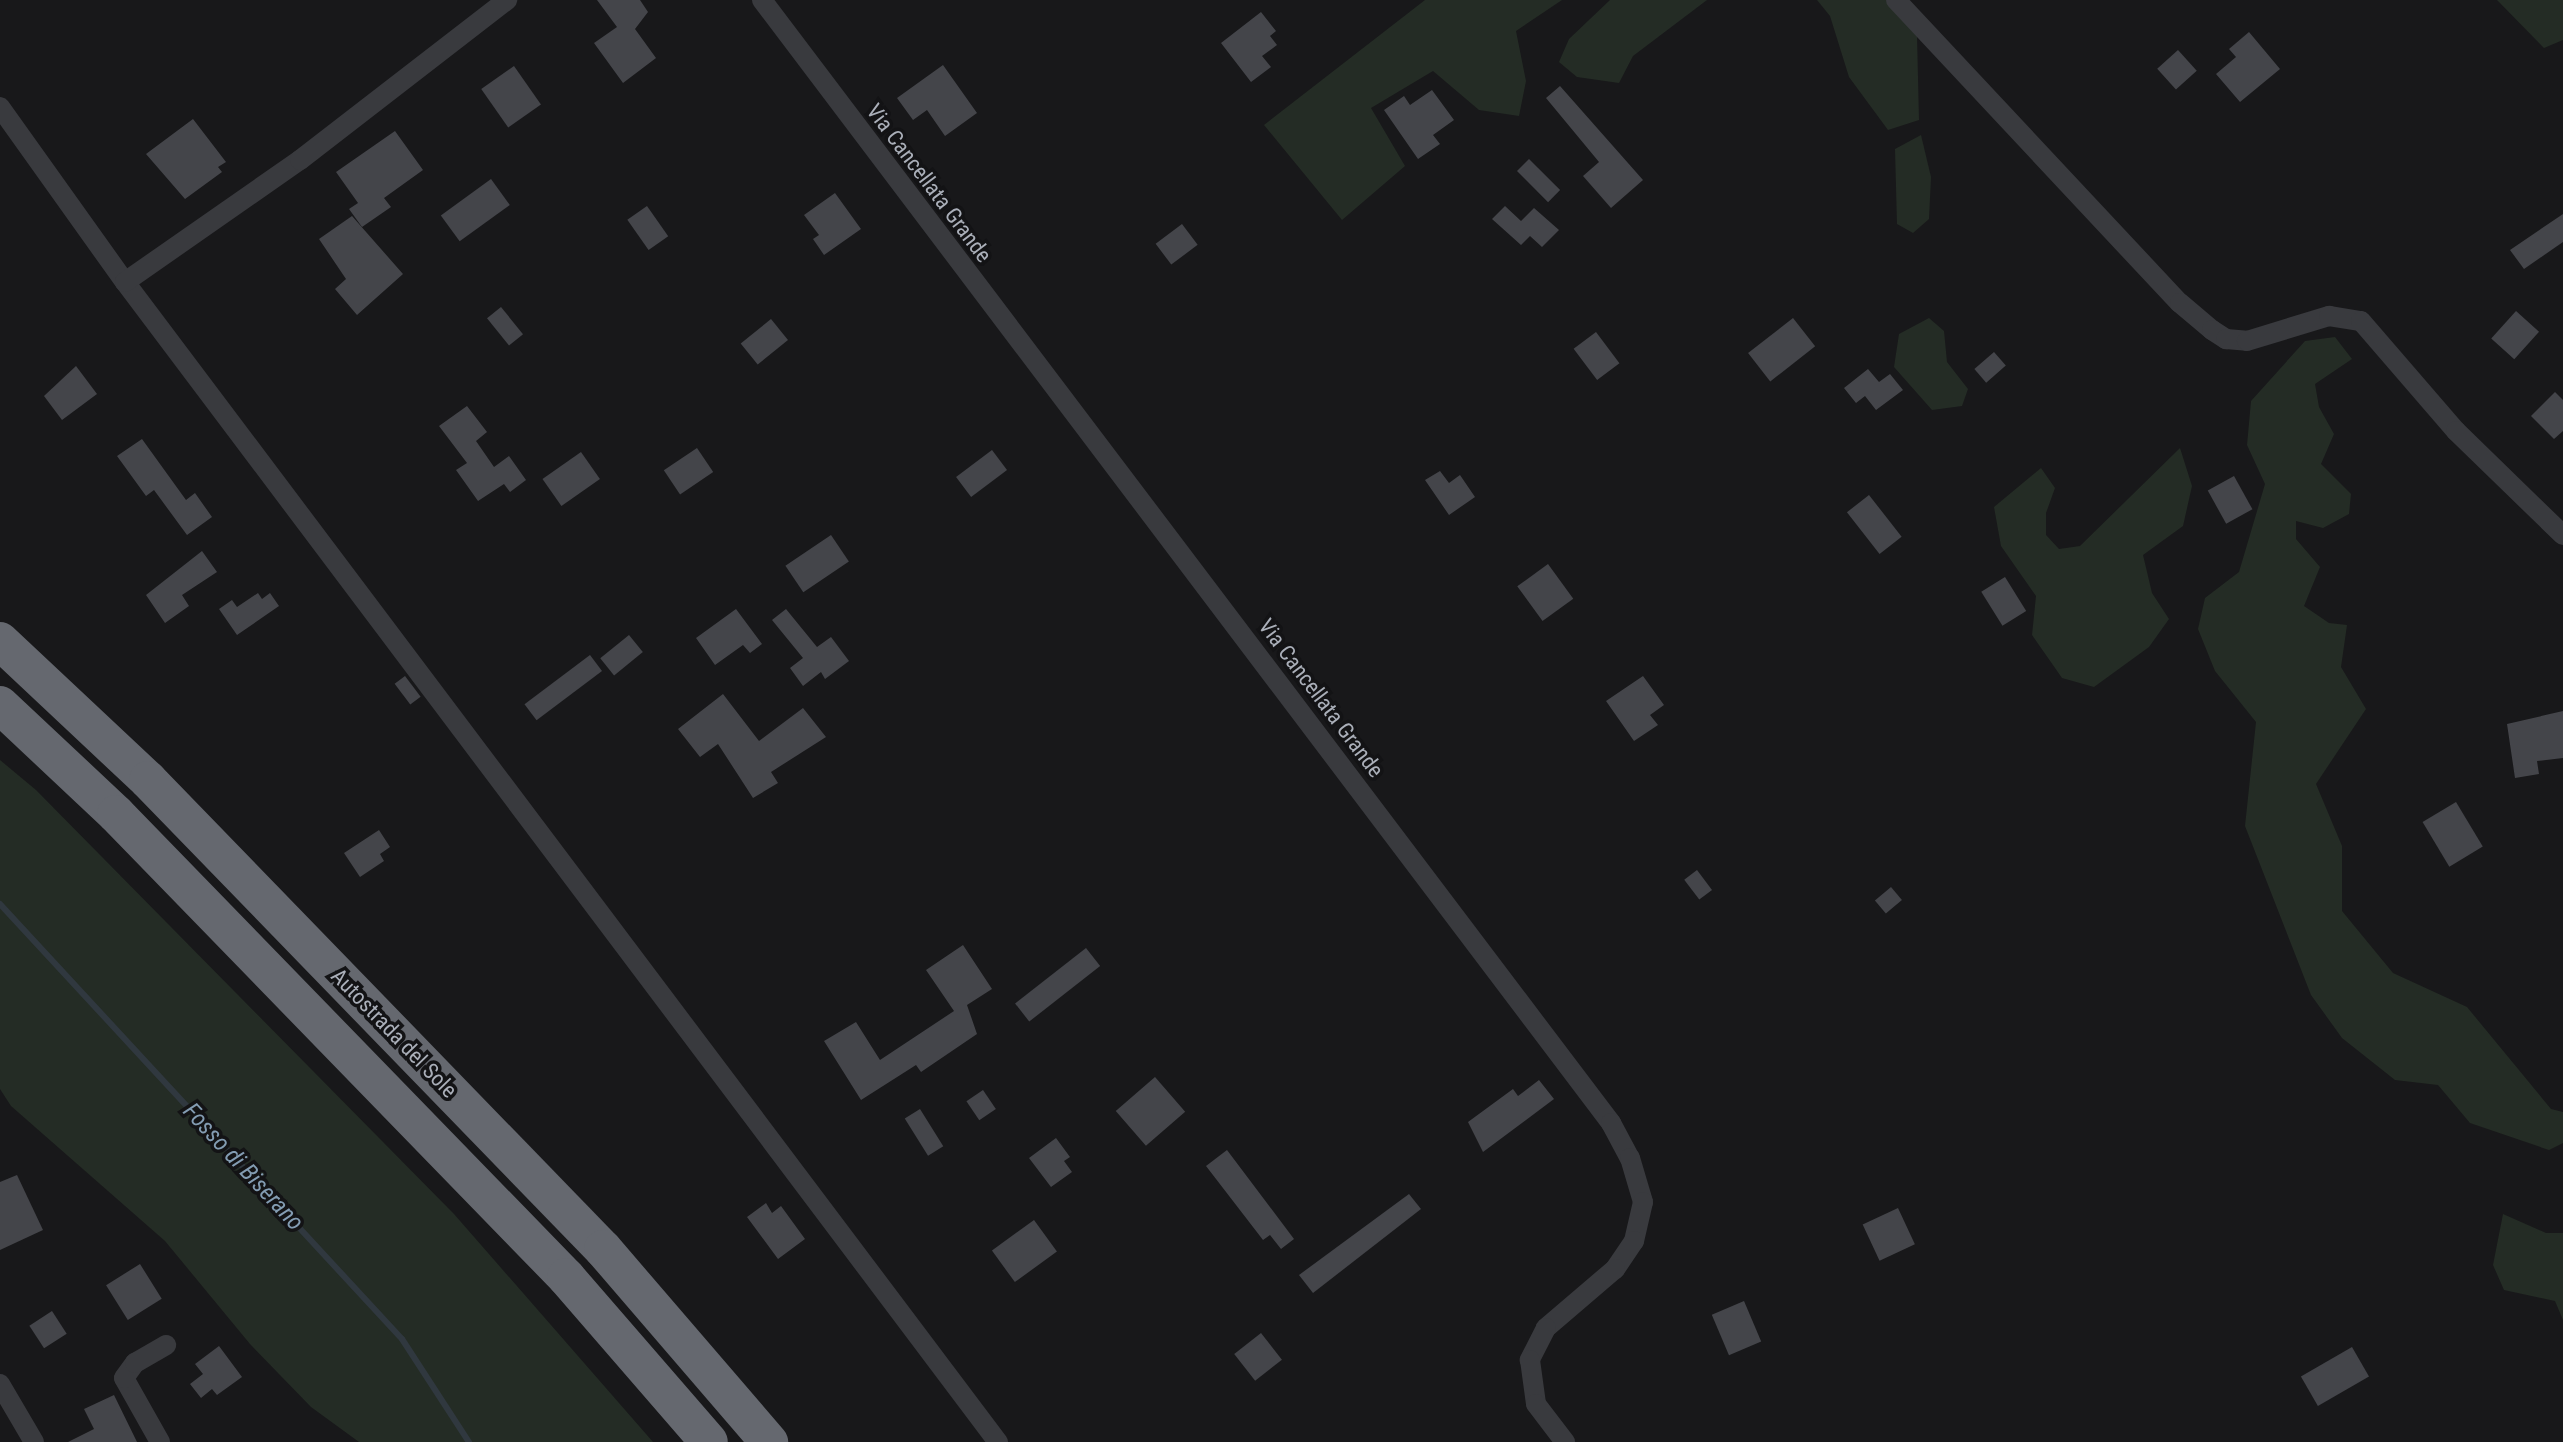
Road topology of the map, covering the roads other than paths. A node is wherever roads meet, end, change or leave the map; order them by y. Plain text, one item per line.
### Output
1 (507, 0) edge
2 (762, 0) edge
3 (1896, 0) edge
4 (0, 107) edge
5 (125, 282) junction
6 (2563, 535) edge
7 (0, 641) edge
8 (0, 705) edge
9 (166, 1345) dead end
10 (0, 1384) edge
11 (34, 1442) edge
12 (160, 1442) edge
13 (709, 1442) edge
14 (769, 1442) edge
15 (998, 1442) edge
16 (1565, 1442) edge

1 - 5 street
2 - 16 street, Via Cancellata Grande
3 - 6 street
4 - 5 street
5 - 15 street
7 - 14 highway, Autostrada del Sole
8 - 13 highway
9 - 12 street
10 - 11 street

